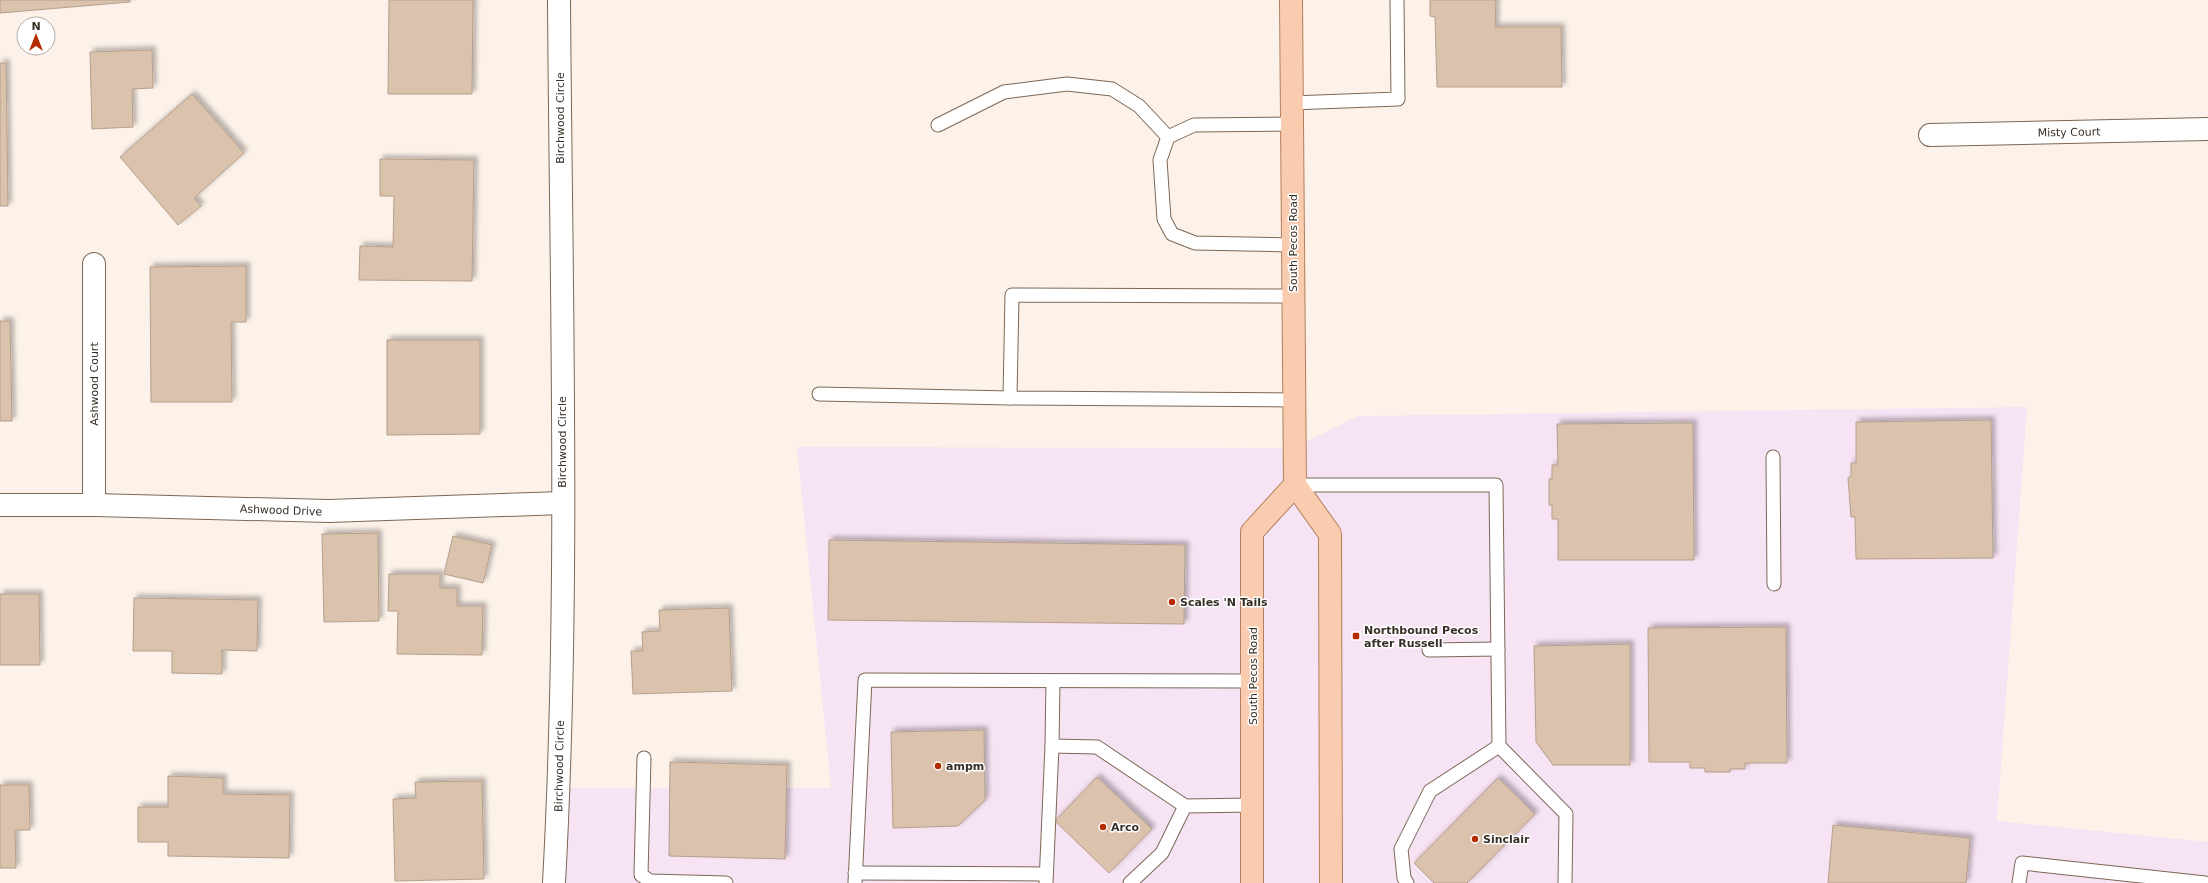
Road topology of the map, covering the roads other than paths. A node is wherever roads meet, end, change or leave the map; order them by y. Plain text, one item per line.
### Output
1 (559, 0) edge
2 (1290, 0) edge
3 (1396, 0) edge
4 (1292, 113) junction
5 (938, 125) dead end
6 (2208, 129) edge
7 (1930, 135) dead end
8 (1168, 137) junction
9 (1293, 245) junction
10 (94, 264) dead end
11 (1293, 296) junction
12 (819, 394) dead end
13 (1010, 398) junction
14 (1294, 400) junction
15 (1773, 457) dead end
16 (1295, 485) junction
17 (563, 503) junction
18 (0, 505) edge
19 (94, 505) junction
20 (1774, 584) dead end
21 (1498, 649) junction
22 (1429, 650) dead end
23 (1053, 681) junction
24 (1253, 681) junction
25 (1052, 746) junction
26 (1499, 746) junction
27 (644, 758) dead end
28 (1253, 805) junction
29 (1185, 806) junction
30 (855, 878) edge
31 (1046, 879) edge
32 (554, 883) edge
33 (726, 883) edge
34 (737, 883) edge
35 (1130, 883) edge
36 (1252, 883) edge
37 (1331, 883) edge
38 (1406, 883) edge
39 (1565, 883) edge
40 (2019, 883) edge
41 (2205, 883) edge

1 - 17 street, Birchwood Circle
2 - 4 main road, South Pecos Road
3 - 4 lane
4 - 8 lane
4 - 9 main road, South Pecos Road
5 - 8 lane
6 - 7 street, Misty Court
8 - 9 lane
9 - 11 main road, South Pecos Road
10 - 19 street, Ashwood Court
11 - 13 lane
11 - 14 main road, South Pecos Road
12 - 13 lane
13 - 14 lane
14 - 16 main road, South Pecos Road
15 - 20 lane
16 - 21 lane
16 - 24 main road, South Pecos Road
16 - 37 main road
17 - 19 street, Ashwood Drive
17 - 32 street, Birchwood Circle
18 - 19 street, Ashwood Drive
21 - 22 lane
21 - 26 lane
23 - 24 lane
23 - 25 lane
23 - 30 lane
24 - 28 main road, South Pecos Road
25 - 29 lane
25 - 31 lane
26 - 38 lane
26 - 39 lane
27 - 33 lane
28 - 29 lane
28 - 36 main road, South Pecos Road
29 - 35 lane
30 - 31 lane
33 - 34 lane
40 - 41 lane

